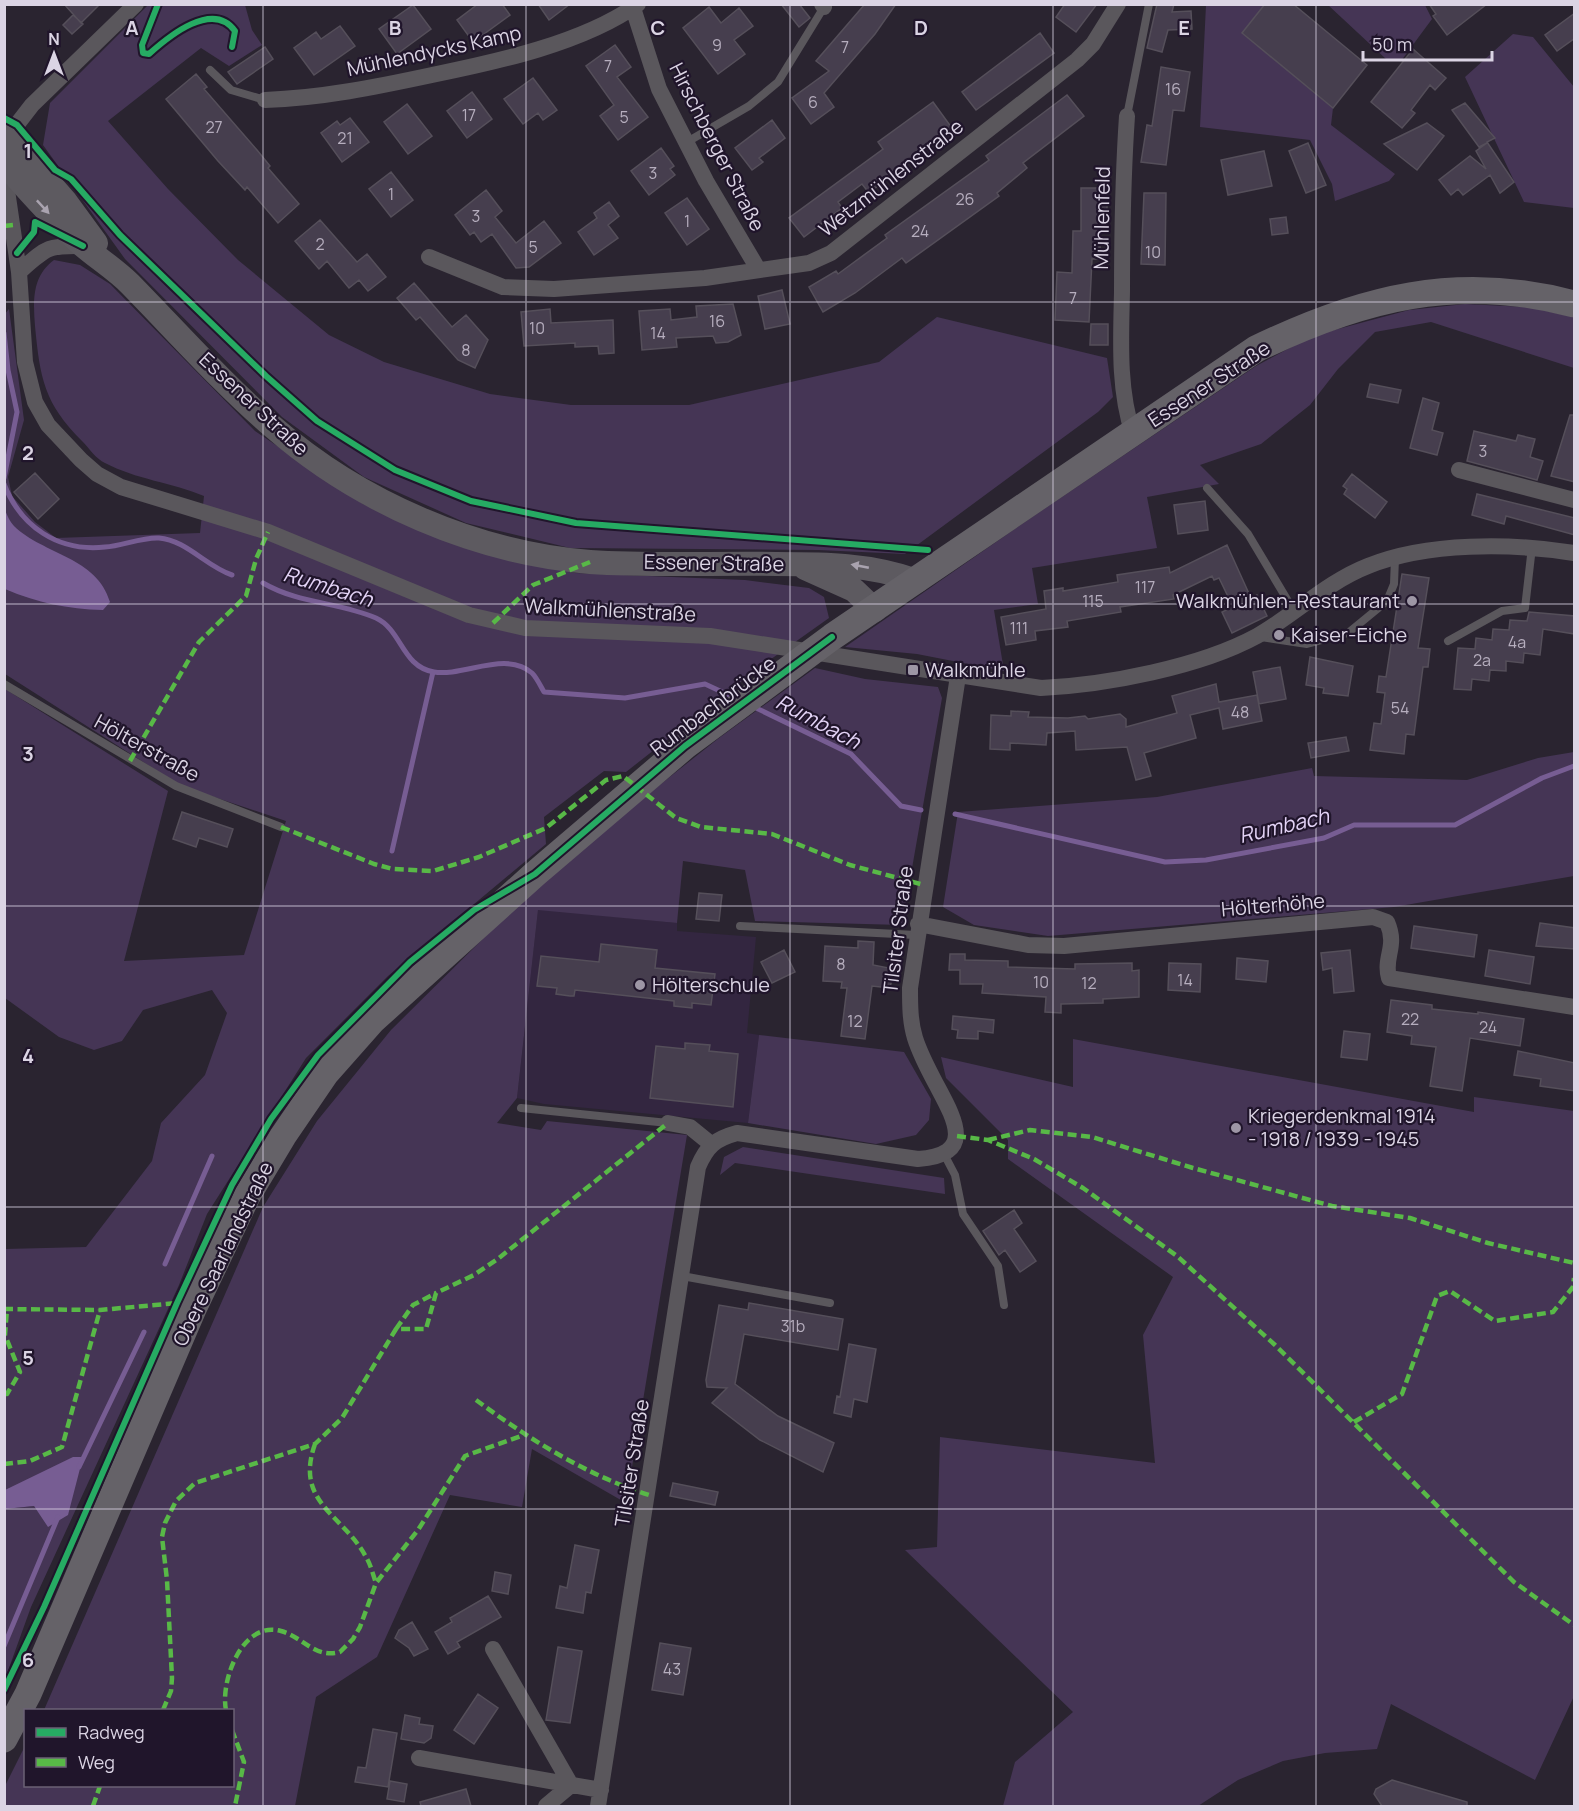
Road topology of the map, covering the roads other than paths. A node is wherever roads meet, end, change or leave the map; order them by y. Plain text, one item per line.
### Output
1 (1118, 4) edge
2 (1149, 4) edge
3 (133, 5) edge
4 (635, 6) edge
5 (823, 6) edge
6 (210, 70) dead end
7 (265, 100) joint
8 (1127, 116) joint
9 (6, 140) edge
10 (687, 142) junction
11 (4, 163) edge
12 (4, 170) edge
13 (83, 246) junction
14 (429, 257) dead end
15 (758, 270) junction
16 (117, 271) junction
17 (19, 272) junction
18 (1575, 304) edge
19 (1133, 434) junction
20 (1459, 470) dead end
21 (1207, 488) dead end
22 (1575, 500) edge
23 (1532, 546) junction
24 (1575, 554) edge
25 (1395, 558) junction
26 (797, 564) junction
27 (917, 581) junction
28 (875, 610) junction
29 (1294, 611) junction
30 (1257, 636) junction
31 (832, 637) joint
32 (1448, 641) dead end
33 (958, 676) junction
34 (4, 684) edge
35 (616, 804) joint
36 (281, 827) dead end
37 (740, 926) dead end
38 (917, 929) junction
39 (1575, 1007) edge
40 (521, 1108) dead end
41 (668, 1123) joint
42 (711, 1144) junction
43 (944, 1154) junction
44 (682, 1276) junction
45 (830, 1303) dead end
46 (1004, 1305) dead end
47 (493, 1649) dead end
48 (4, 1739) edge
49 (419, 1758) dead end
50 (571, 1785) junction
51 (600, 1798) edge
52 (546, 1806) edge

1 - 15 street, Wetzmühlenstraße
2 - 8 lane, Mühlenfeld
3 - 9 street
4 - 7 street, Mühlendycks Kamp
4 - 10 street, Hirschberger Straße
5 - 10 lane
6 - 7 lane
8 - 19 street, Mühlenfeld
9 - 16 main road, Essener Straße
10 - 15 street, Hirschberger Straße
11 -> 13 main road, Essener Straße
12 - 17 street, Walkmühlenstraße
13 - 16 main road, Essener Straße
13 - 17 street
14 - 15 street, Wetzmühlenstraße
16 - 26 main road, Essener Straße
17 - 33 street, Walkmühlenstraße
18 - 19 main road, Essener Straße
19 - 27 main road, Essener Straße
20 - 22 street
21 - 29 lane
23 - 24 street, Walkmühlenstraße
23 - 25 street, Walkmühlenstraße
23 - 32 lane
25 - 29 street, Walkmühlenstraße
25 - 30 lane
27 -> 26 main road, Essener Straße
26 - 28 main road, Essener Straße
27 - 28 main road, Essener Straße
28 - 31 main road, Essener Straße
29 - 30 street, Walkmühlenstraße
30 - 33 street, Walkmühlenstraße
31 - 35 main road, Rumbachbrücke
33 - 38 street, Tilsiter Straße
34 - 36 lane, Hölterstraße
35 - 48 main road, Obere Saarlandstraße
37 - 38 lane
38 - 39 street, Hölterhöhe
38 - 43 street, Tilsiter Straße
40 - 41 lane
41 - 42 street
42 - 43 street
42 - 44 street, Tilsiter Straße
43 - 46 lane
44 - 45 lane
44 - 51 street, Tilsiter Straße
47 - 50 street
49 - 50 street, Tilsiter Straße
50 - 51 street, Tilsiter Straße
50 - 52 street

